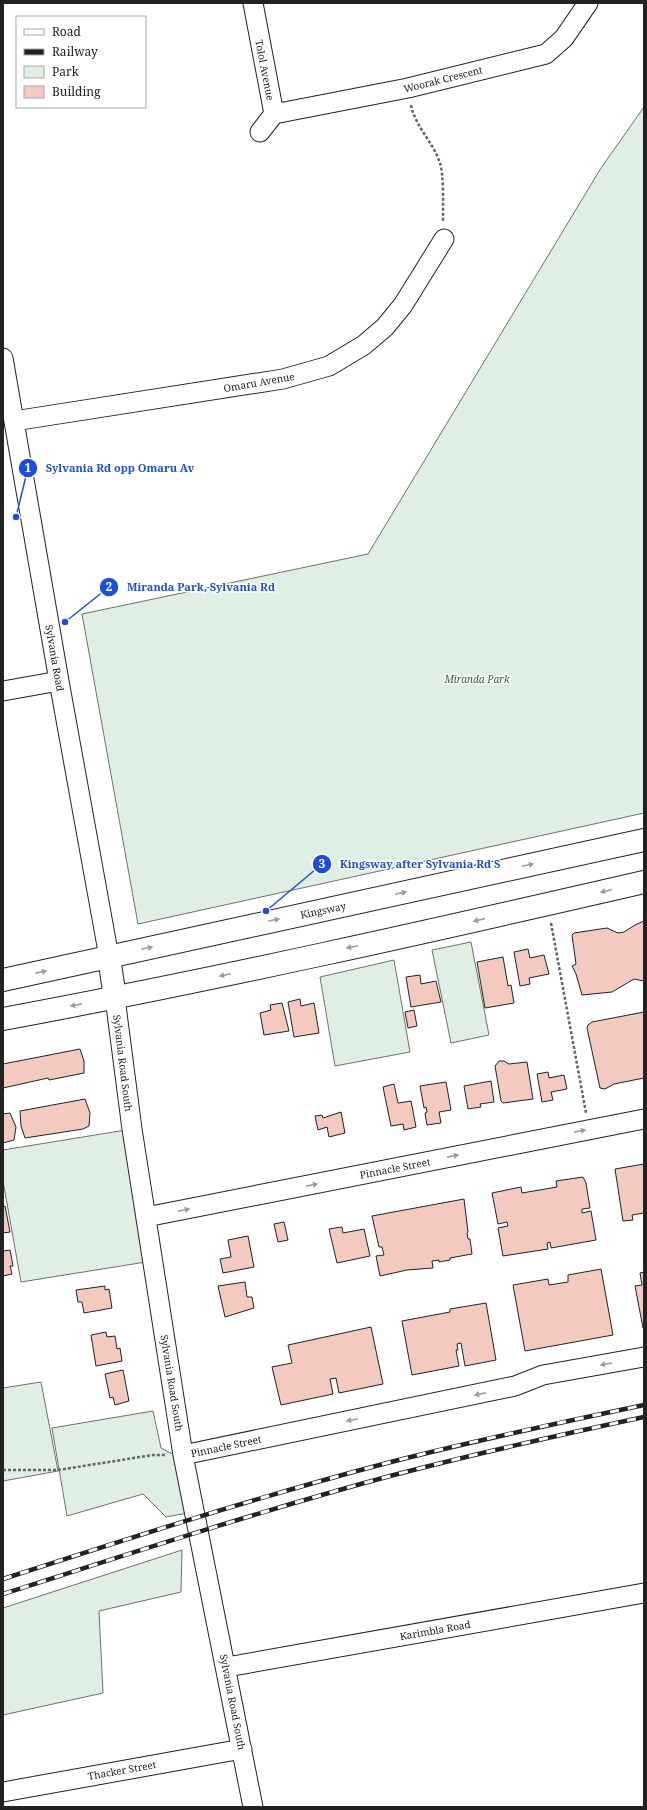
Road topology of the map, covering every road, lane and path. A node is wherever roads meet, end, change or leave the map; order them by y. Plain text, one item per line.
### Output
1 (253, 3) edge
2 (588, 3) edge
3 (408, 88) junction
4 (274, 114) junction
5 (260, 132) dead end
6 (444, 239) joint
7 (3, 358) edge
8 (10, 410) edge
9 (58, 681) junction
10 (3, 691) edge
11 (644, 840) edge
12 (644, 882) edge
13 (550, 923) dead end
14 (109, 957) junction
15 (3, 980) edge
16 (115, 998) junction
17 (3, 1019) edge
18 (644, 1119) edge
19 (589, 1129) junction
20 (146, 1218) junction
21 (644, 1357) edge
22 (183, 1455) junction
23 (3, 1470) edge
24 (644, 1593) edge
25 (227, 1667) junction
26 (242, 1749) junction
27 (3, 1792) edge
28 (253, 1807) edge

1 - 4 street, Tolol Avenue
2 - 3 street, Woorak Crescent
3 - 4 street, Woorak Crescent
3 - 6 path
4 - 5 street, Tolol Avenue
6 - 8 street, Omaru Avenue
7 - 8 street, Sylvania Road
8 - 9 street, Sylvania Road
9 - 10 street
9 - 14 street, Sylvania Road
14 -> 11 main road, Kingsway
12 -> 16 main road
13 - 19 path
15 -> 14 main road, Kingsway
14 - 16 main road, Sylvania Road South
16 -> 17 main road
16 - 20 street, Sylvania Road South
18 - 19 street, Pinnacle Street
20 -> 19 street, Pinnacle Street
20 - 22 street, Sylvania Road South
21 -> 22 street, Pinnacle Street
22 - 23 path
22 - 25 street, Sylvania Road South
24 - 25 street, Karimbla Road
25 - 26 street, Sylvania Road South
26 - 27 street, Thacker Street
26 - 28 street, Sylvania Road South

